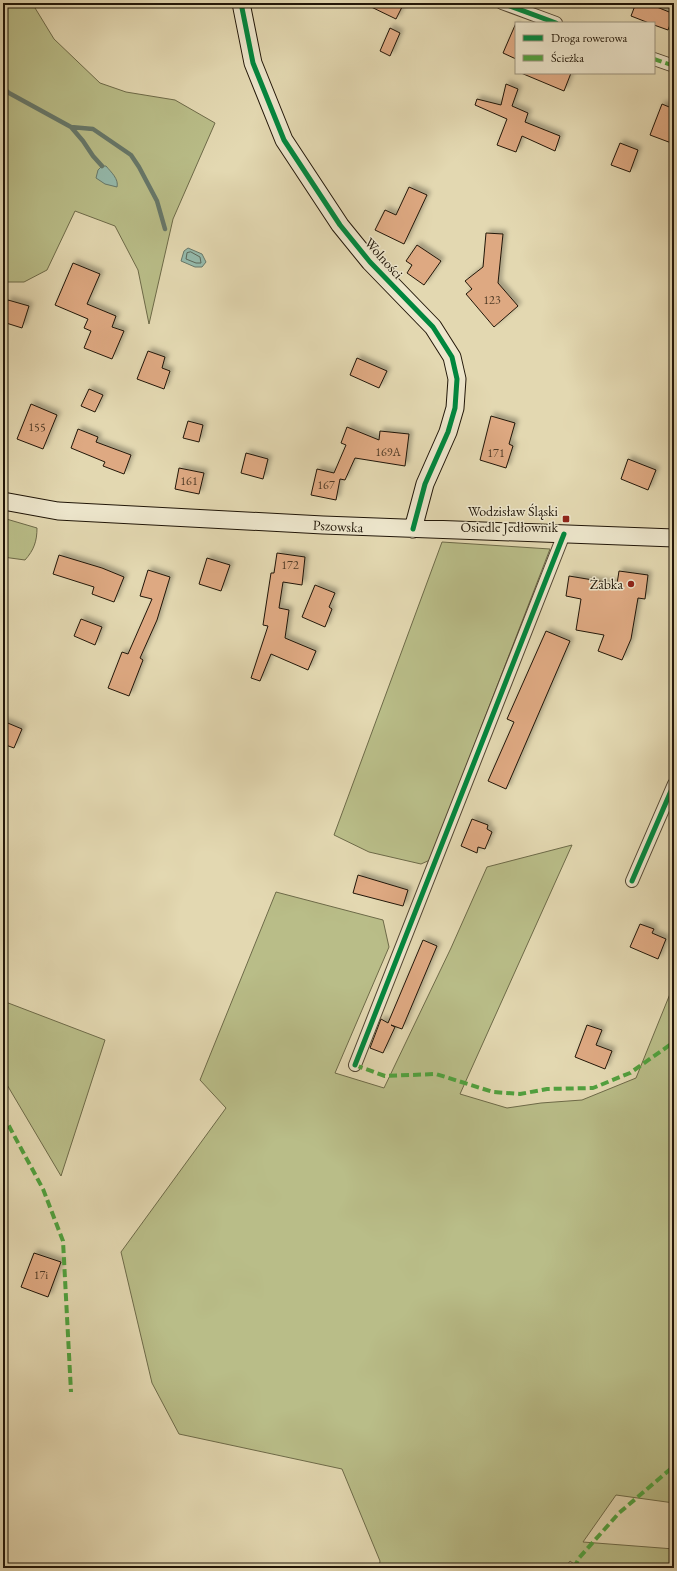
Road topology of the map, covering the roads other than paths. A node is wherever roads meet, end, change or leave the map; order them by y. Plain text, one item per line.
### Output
1 (241, 3) edge
2 (502, 3) edge
3 (553, 22) edge
4 (655, 59) edge
5 (674, 66) edge
6 (3, 501) edge
7 (413, 529) junction
8 (564, 534) junction
9 (674, 538) edge
10 (674, 784) edge
11 (632, 881) dead end
12 (355, 1065) dead end

1 - 7 main road, Wolności
2 - 3 street
4 - 5 street
6 - 7 main road, Pszowska
7 - 8 main road, Pszowska
8 - 9 main road, Pszowska
8 - 12 street
10 - 11 street

